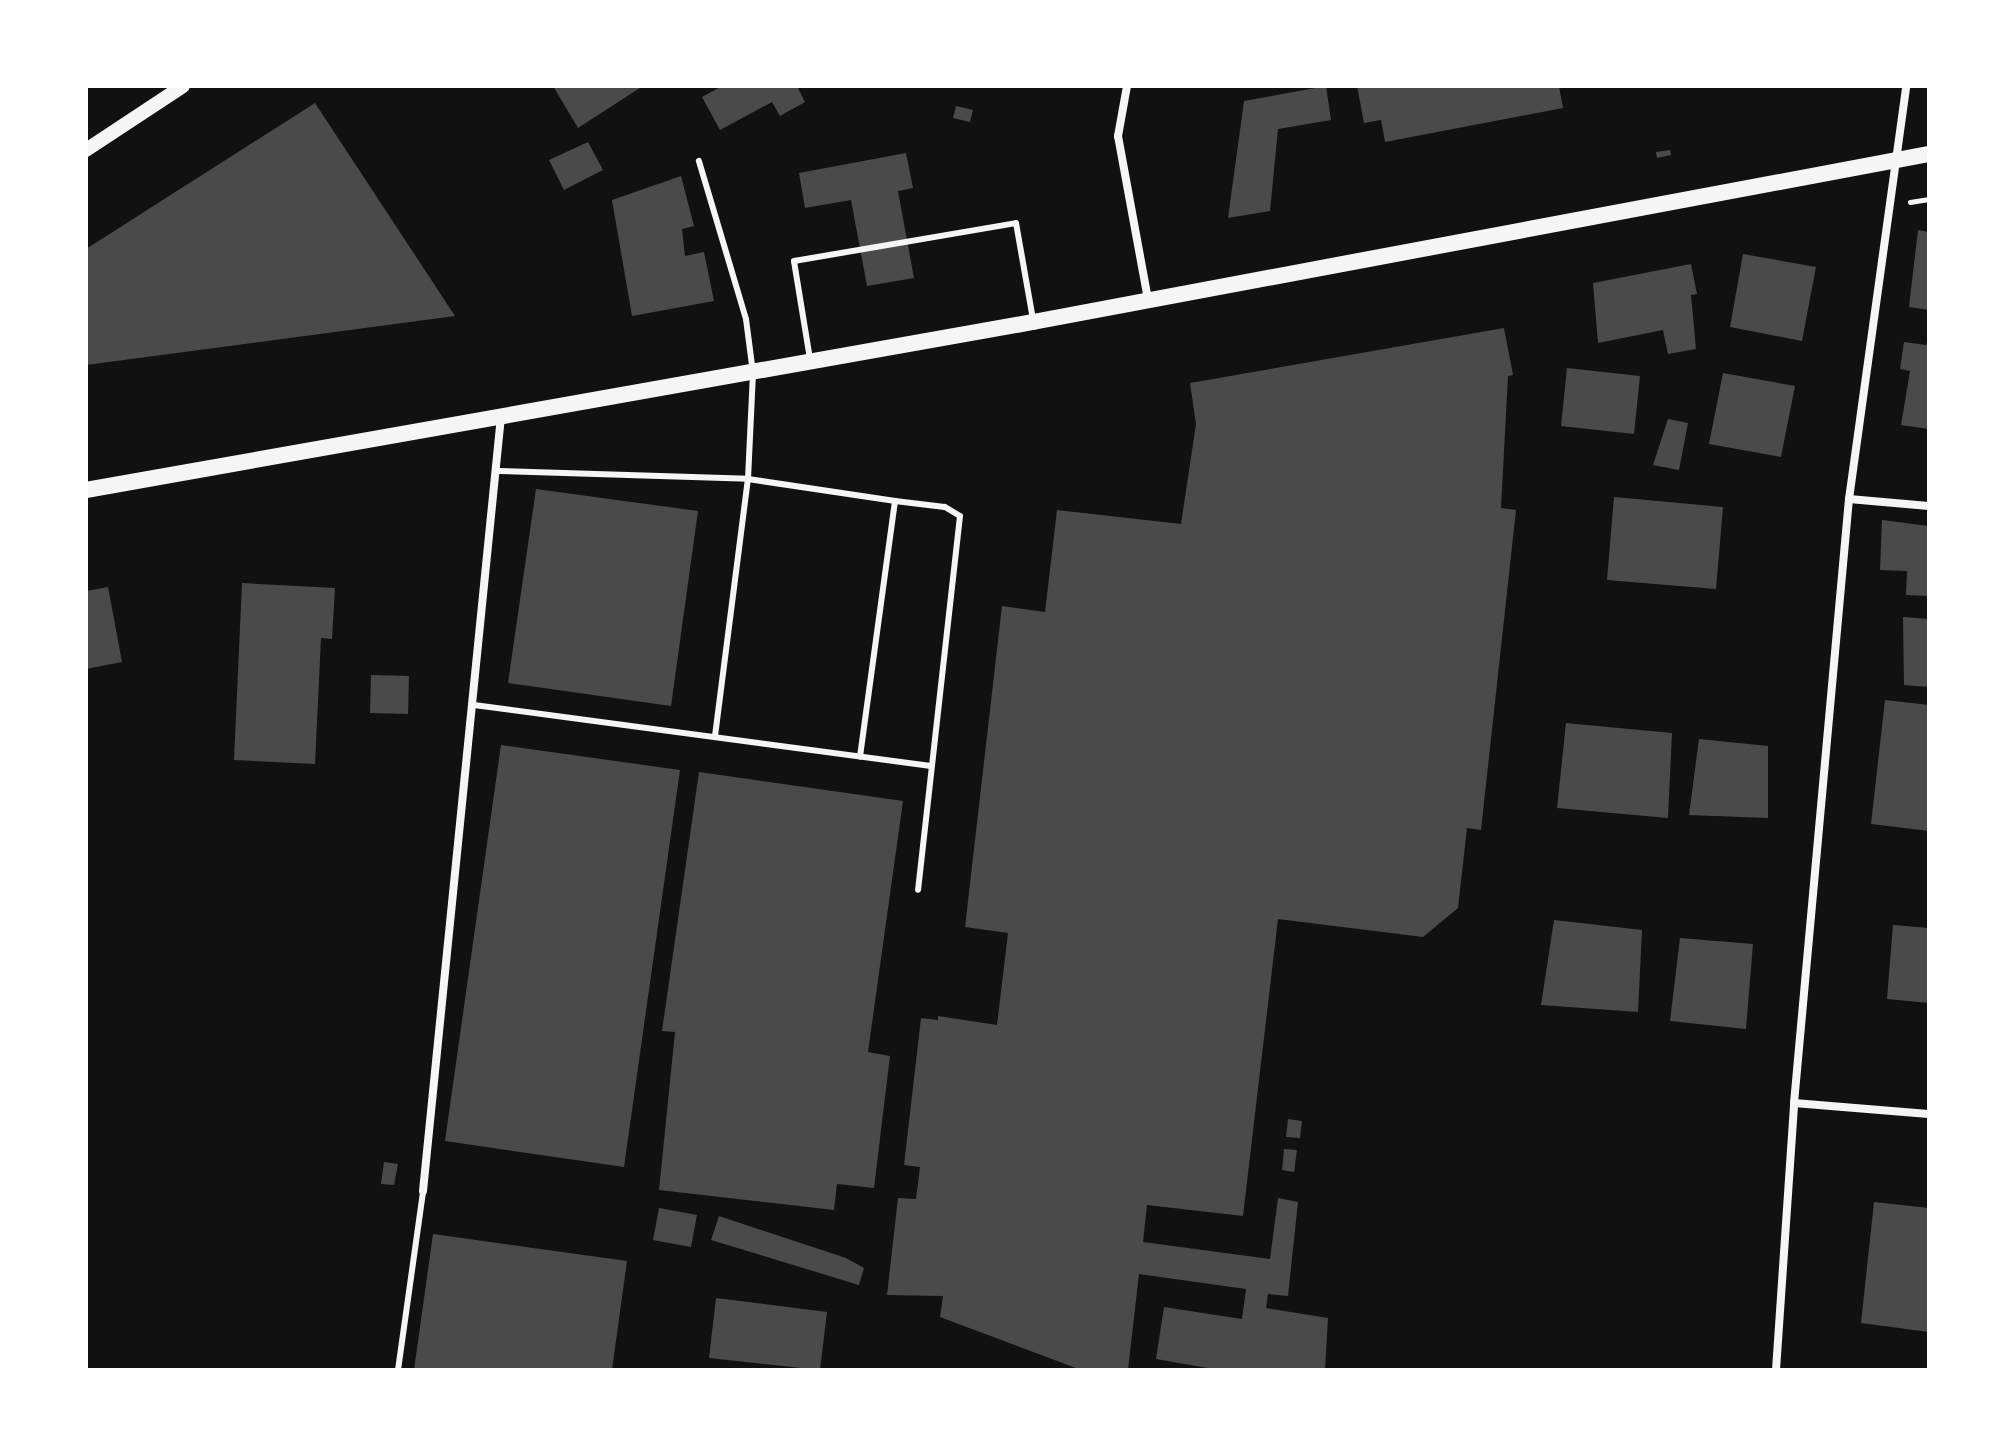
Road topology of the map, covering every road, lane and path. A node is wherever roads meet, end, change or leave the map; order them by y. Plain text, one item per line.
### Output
1 (183, 86) edge
2 (1127, 86) edge
3 (1906, 86) edge
4 (86, 150) edge
5 (1929, 154) edge
6 (1897, 160) junction
7 (699, 161) dead end
8 (1148, 299) junction
9 (1033, 322) junction
10 (810, 362) junction
11 (753, 373) junction
12 (501, 417) junction
13 (499, 471) junction
14 (748, 479) junction
15 (86, 490) edge
16 (1849, 499) junction
17 (895, 501) junction
18 (1929, 506) edge
19 (474, 705) junction
20 (715, 736) junction
21 (860, 757) junction
22 (931, 766) junction
23 (918, 890) dead end
24 (1794, 1103) junction
25 (1929, 1114) edge
26 (423, 1191) joint
27 (398, 1370) edge
28 (1776, 1370) edge

1 - 4 street
2 - 8 street
3 - 6 street
5 - 6 main road
6 - 8 main road
6 - 16 street
7 - 11 lane
8 - 9 main road
9 - 10 main road
9 - 10 lane
10 - 11 main road
11 - 12 main road
11 - 14 lane
12 - 13 street
12 - 15 main road
13 - 14 lane
13 - 19 street
14 - 17 lane
14 - 20 lane
16 - 18 street
16 - 24 street
17 - 21 lane
17 - 22 lane
19 - 20 lane
19 - 26 street
20 - 21 lane
21 - 22 lane
22 - 23 lane
24 - 25 street
24 - 28 street
26 - 27 lane

